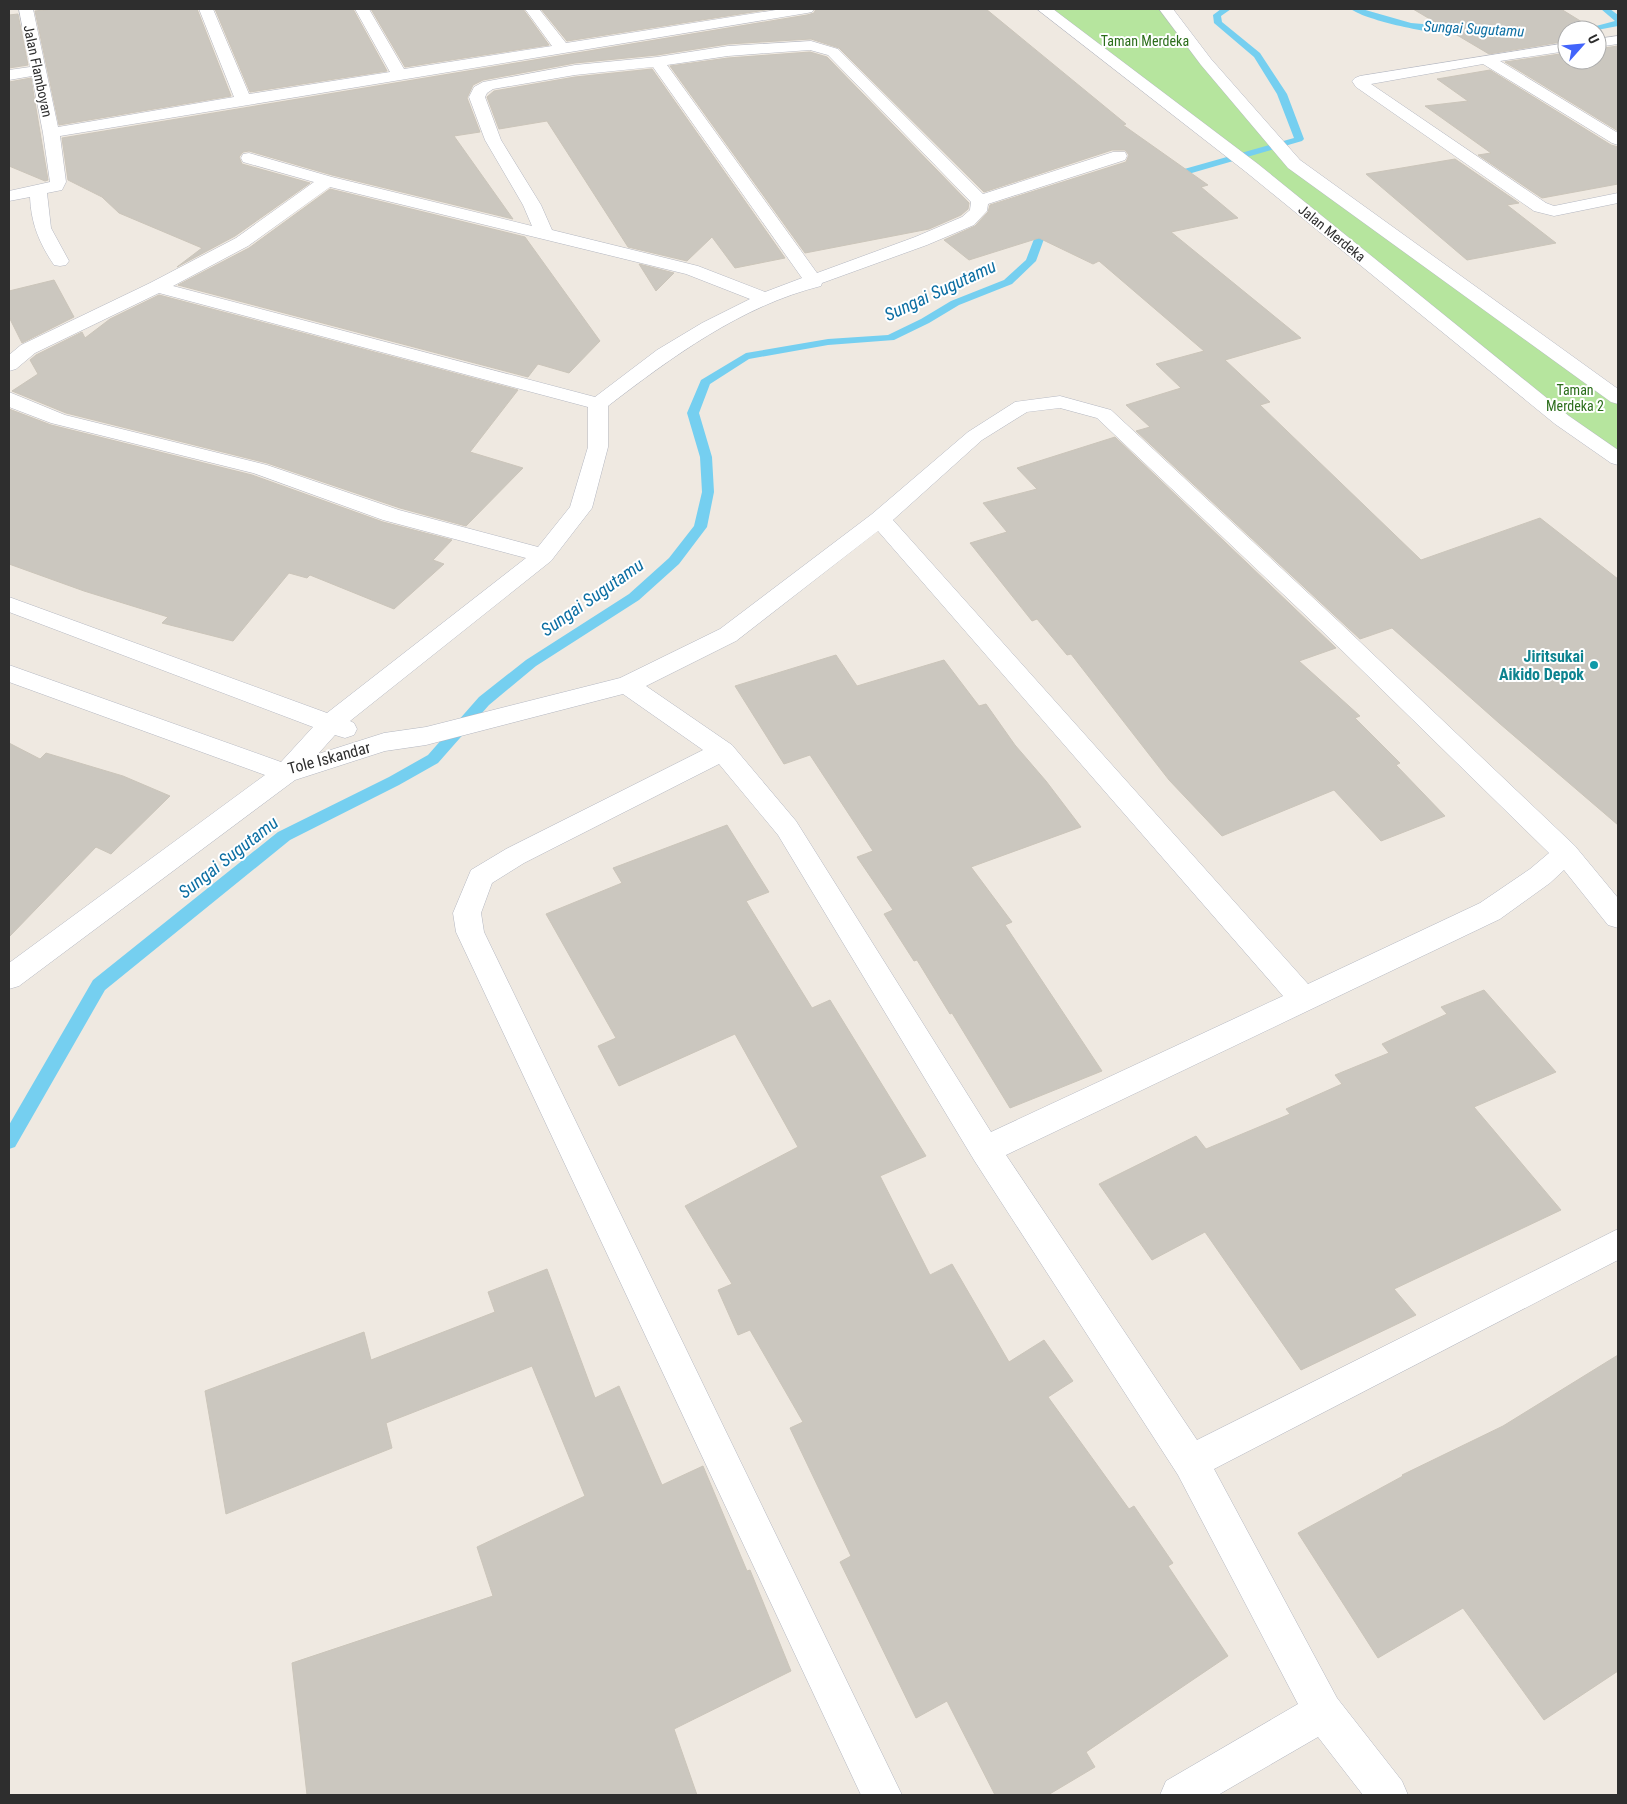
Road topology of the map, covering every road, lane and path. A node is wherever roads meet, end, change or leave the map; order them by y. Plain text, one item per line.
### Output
1 (26, 9) edge
2 (206, 9) edge
3 (362, 9) edge
4 (532, 9) edge
5 (807, 9) edge
6 (1044, 9) edge
7 (1166, 9) edge
8 (9, 12) edge
9 (1557, 48) edge
10 (562, 49) junction
11 (1485, 59) junction
12 (657, 62) junction
13 (38, 70) junction
14 (9, 75) edge
15 (398, 75) junction
16 (243, 100) junction
17 (51, 133) junction
18 (1618, 140) edge
19 (1119, 156) dead end
20 (249, 158) dead end
21 (327, 182) junction
22 (38, 190) junction
23 (9, 196) edge
24 (1618, 198) edge
25 (980, 201) junction
26 (544, 233) junction
27 (60, 262) dead end
28 (814, 282) junction
29 (157, 287) junction
30 (765, 298) junction
31 (9, 365) edge
32 (9, 398) edge
33 (1618, 398) edge
34 (598, 404) junction
35 (1617, 457) edge
36 (880, 519) junction
37 (543, 556) junction
38 (9, 604) edge
39 (9, 673) edge
40 (627, 685) junction
41 (330, 724) junction
42 (384, 742) junction
43 (723, 751) junction
44 (286, 772) junction
45 (1566, 853) junction
46 (1618, 917) edge
47 (9, 978) edge
48 (1303, 998) junction
49 (985, 1150) junction
50 (1618, 1244) edge
51 (1191, 1462) junction
52 (1323, 1712) junction
53 (882, 1795) edge
54 (1180, 1795) edge
55 (1388, 1795) edge

1 - 8 street
1 - 13 street, Jalan Flamboyan
2 - 16 street
3 - 15 street
4 - 10 street
5 - 10 street
6 - 35 street, Jalan Merdeka
7 - 33 street, Jalan Merdeka
9 - 11 street
10 - 15 street
11 - 18 street
11 - 24 street
12 - 25 street
12 - 26 street
12 - 28 street
13 - 14 street
13 - 17 street, Jalan Flamboyan
15 - 16 street
16 - 17 street
17 - 22 street, Jalan Flamboyan
19 - 25 street
20 - 21 street
21 - 26 street
21 - 29 street
22 - 23 street
22 - 27 street
25 - 28 street
26 - 30 street
28 - 30 street
29 - 31 street
29 - 34 street
30 - 34 street
32 - 37 street
34 - 37 street
36 - 40 street
36 - 45 street
36 - 48 street
37 - 41 street
38 - 41 street, Tole Iskandar
39 - 44 street, Tole Iskandar
40 - 42 street
40 - 43 street
41 - 42 street, Tole Iskandar
41 - 44 street
42 - 44 street, Tole Iskandar
43 - 49 street
43 - 53 street
44 - 47 street
45 - 46 street
45 - 48 street
48 - 49 street
49 - 51 street
50 - 51 street
51 - 52 street
52 - 54 street
52 - 55 street

